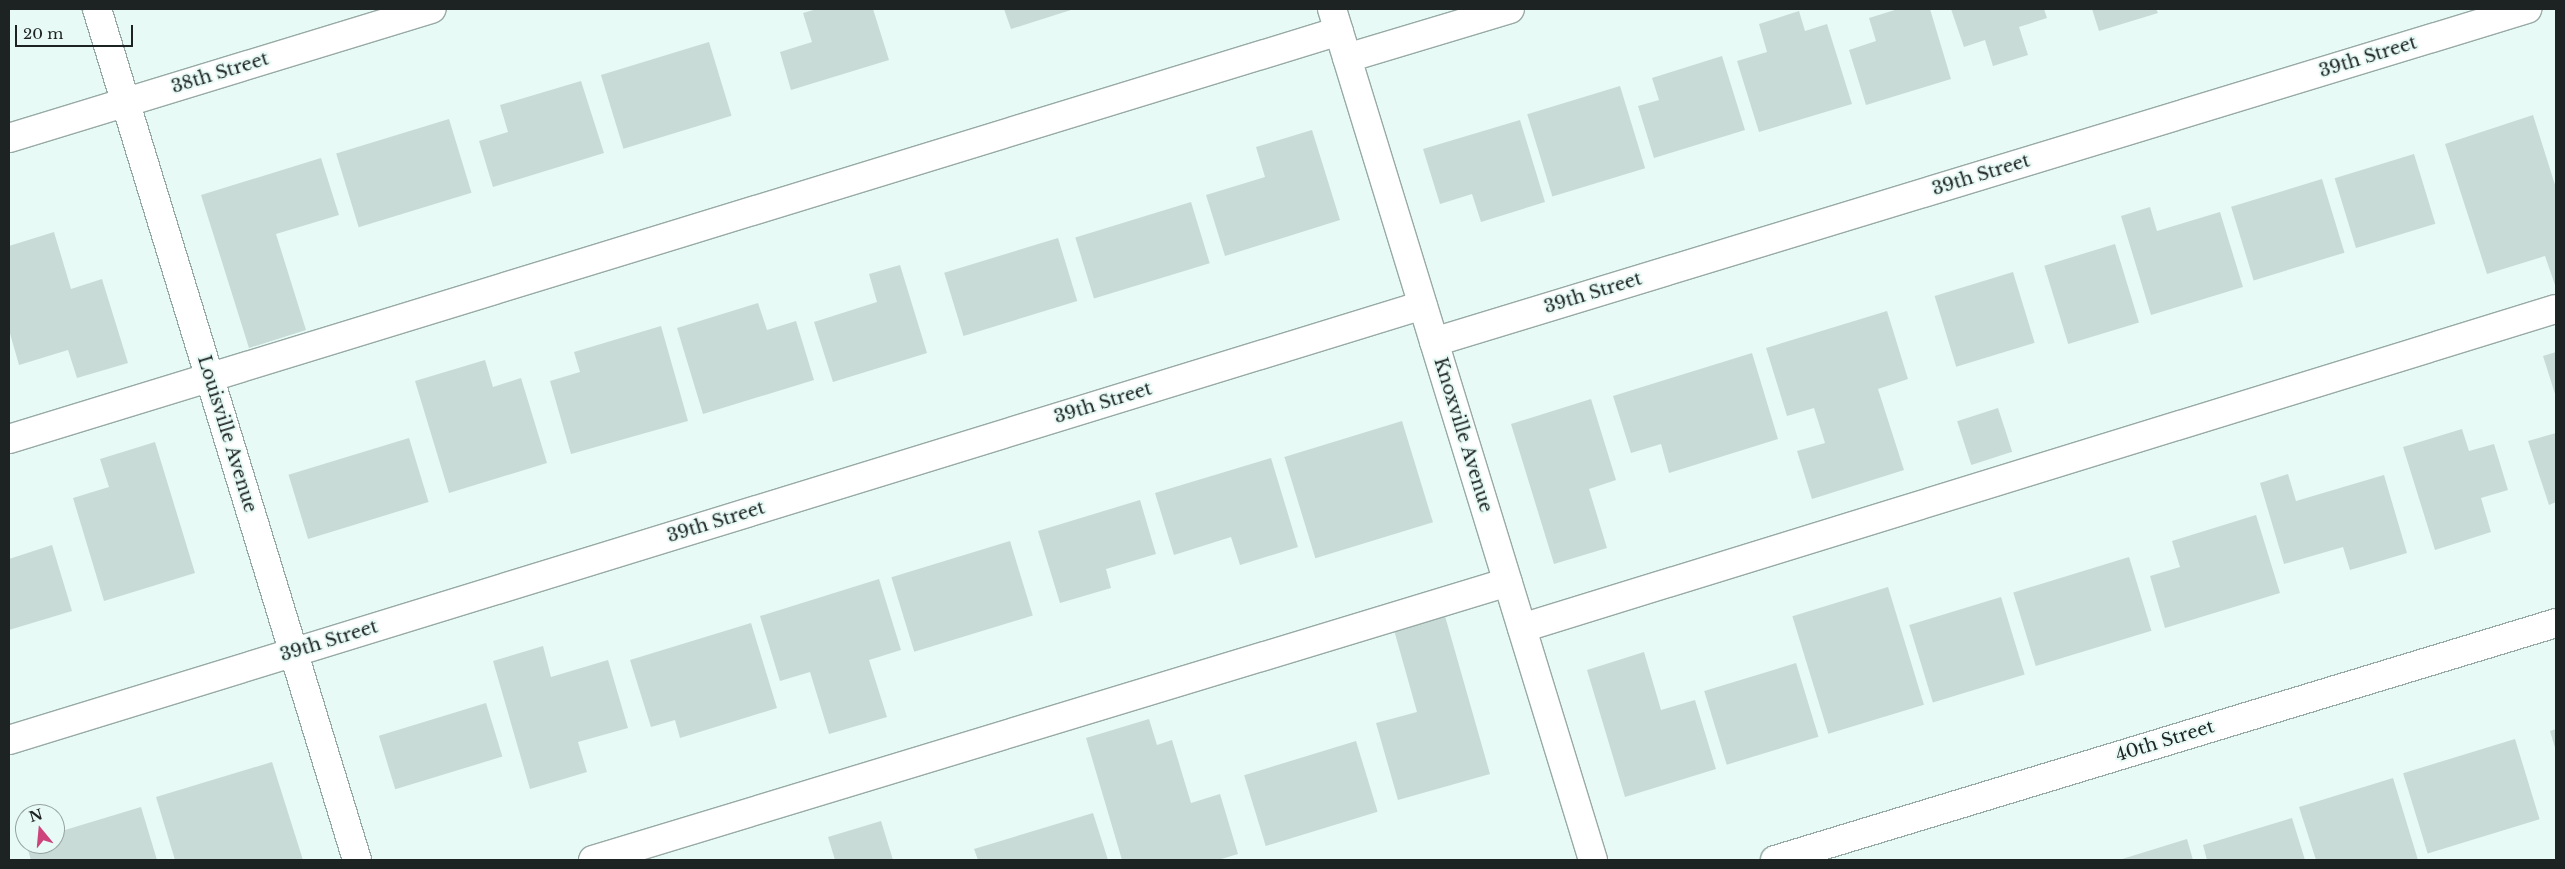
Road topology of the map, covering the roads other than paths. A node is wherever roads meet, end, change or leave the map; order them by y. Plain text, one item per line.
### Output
1 (97, 9) edge
2 (432, 9) edge
3 (1510, 9) edge
4 (2527, 9) edge
5 (1336, 20) edge
6 (1347, 58) junction
7 (126, 102) junction
8 (9, 138) edge
9 (1423, 305) junction
10 (2556, 309) edge
11 (1434, 342) junction
12 (210, 377) junction
13 (9, 439) edge
14 (1508, 582) junction
15 (2556, 623) edge
16 (1522, 628) junction
17 (294, 652) junction
18 (9, 740) edge
19 (1585, 858) edge
20 (357, 860) edge
21 (593, 860) edge
22 (1775, 860) edge

1 - 7 street, Louisville Avenue
2 - 7 street, 38th Street
3 - 6 street
4 - 11 street, 39th Street
5 - 6 street, Knoxville Avenue
5 - 12 street
6 - 9 street, Knoxville Avenue
7 - 8 street, 38th Street
7 - 12 street, Louisville Avenue
9 - 11 street, Knoxville Avenue
9 - 17 street, 39th Street
10 - 16 street
11 - 14 street, Knoxville Avenue
12 - 13 street
12 - 17 street, Louisville Avenue
14 - 16 street, Knoxville Avenue
14 - 21 street
15 - 22 street, 40th Street
16 - 19 street, Knoxville Avenue
17 - 18 street, 39th Street
17 - 20 street, Louisville Avenue

